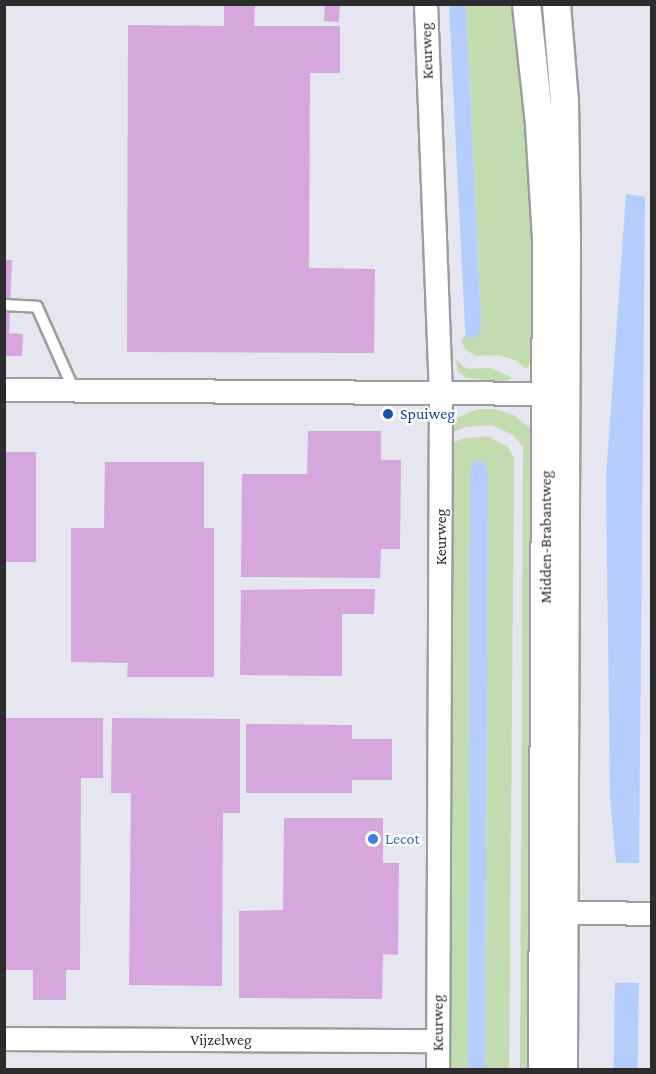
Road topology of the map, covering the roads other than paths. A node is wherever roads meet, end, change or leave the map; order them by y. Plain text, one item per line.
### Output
1 (426, 4) edge
2 (526, 4) edge
3 (556, 4) edge
4 (4, 305) edge
5 (4, 390) edge
6 (74, 391) junction
7 (441, 393) junction
8 (556, 394) junction
9 (554, 912) junction
10 (651, 914) edge
11 (4, 1039) edge
12 (438, 1041) junction
13 (438, 1070) edge
14 (542, 1070) edge
15 (563, 1070) edge

1 - 7 street, Keurweg
2 - 8 street, Midden-Brabantweg
3 - 8 street, Midden-Brabantweg
4 - 6 lane
5 - 6 street
6 - 7 street
7 - 8 street
7 - 12 street, Keurweg
8 - 9 street, Midden-Brabantweg
9 - 10 street
9 - 14 street, Midden-Brabantweg
9 - 15 street, Midden-Brabantweg
11 - 12 street, Vijzelweg
12 - 13 street, Keurweg

